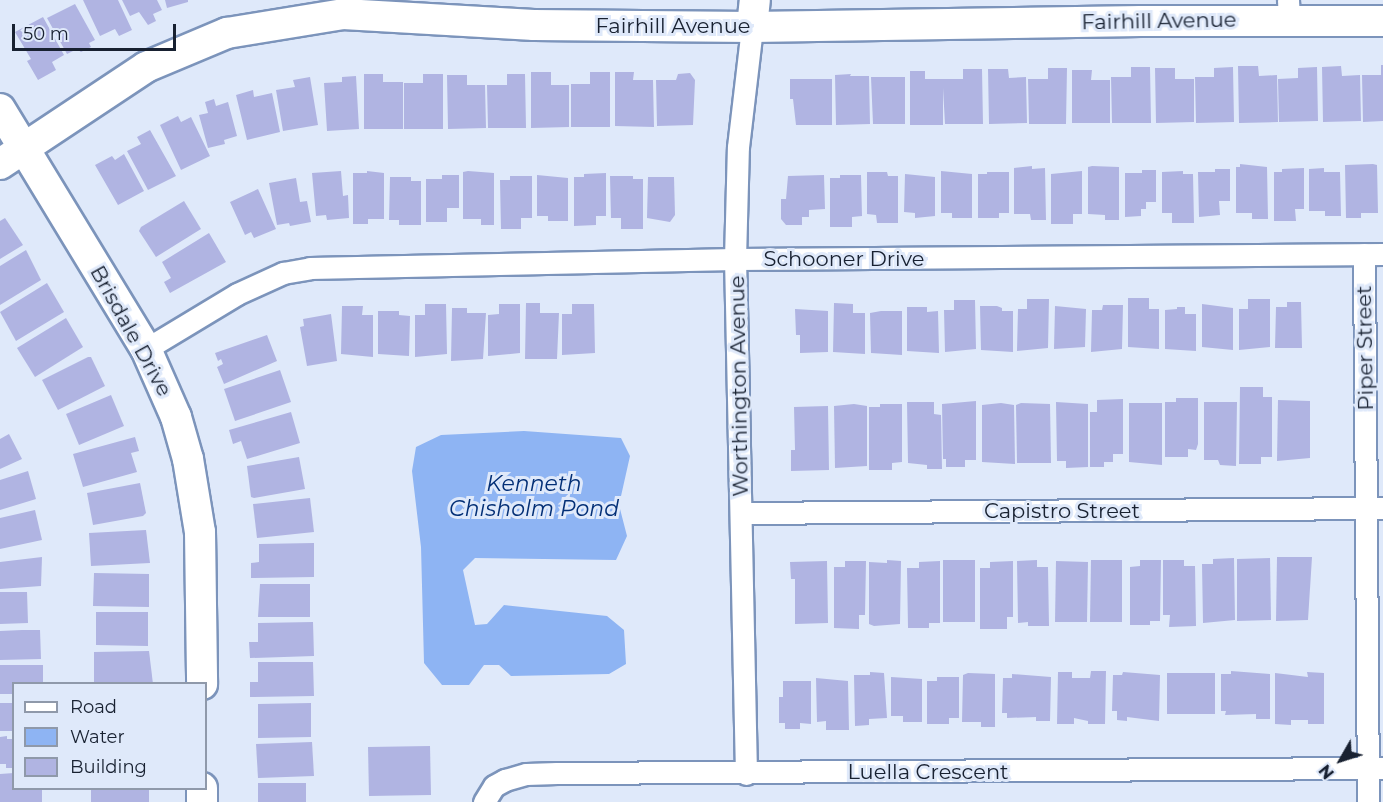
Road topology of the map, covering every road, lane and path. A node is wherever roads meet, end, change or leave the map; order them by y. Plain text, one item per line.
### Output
1 (1288, 10) edge
2 (753, 14) edge
3 (1383, 21) edge
4 (0, 109) edge
5 (12, 156) edge
6 (1373, 254) edge
7 (735, 259) junction
8 (146, 349) junction
9 (1375, 508) edge
10 (741, 513) junction
11 (202, 682) edge
12 (1375, 768) edge
13 (746, 774) junction
14 (484, 802) edge
15 (1368, 802) edge

1 - 2 street, Fairhill Avenue
1 - 3 street, Fairhill Avenue
2 - 5 street, Fairhill Avenue
2 - 7 street, Worthington Avenue
4 - 5 street, Brisdale Drive
5 - 8 street, Brisdale Drive
6 - 7 street, Schooner Drive
6 - 9 street, Piper Street
7 - 8 street, Schooner Drive
7 - 10 street, Worthington Avenue
8 - 11 street, Brisdale Drive
9 - 10 street, Capistro Street
9 - 12 street, Piper Street
10 - 13 street, Worthington Avenue
12 - 13 street, Luella Crescent
12 - 15 street, Piper Street
13 - 14 street, Luella Crescent

